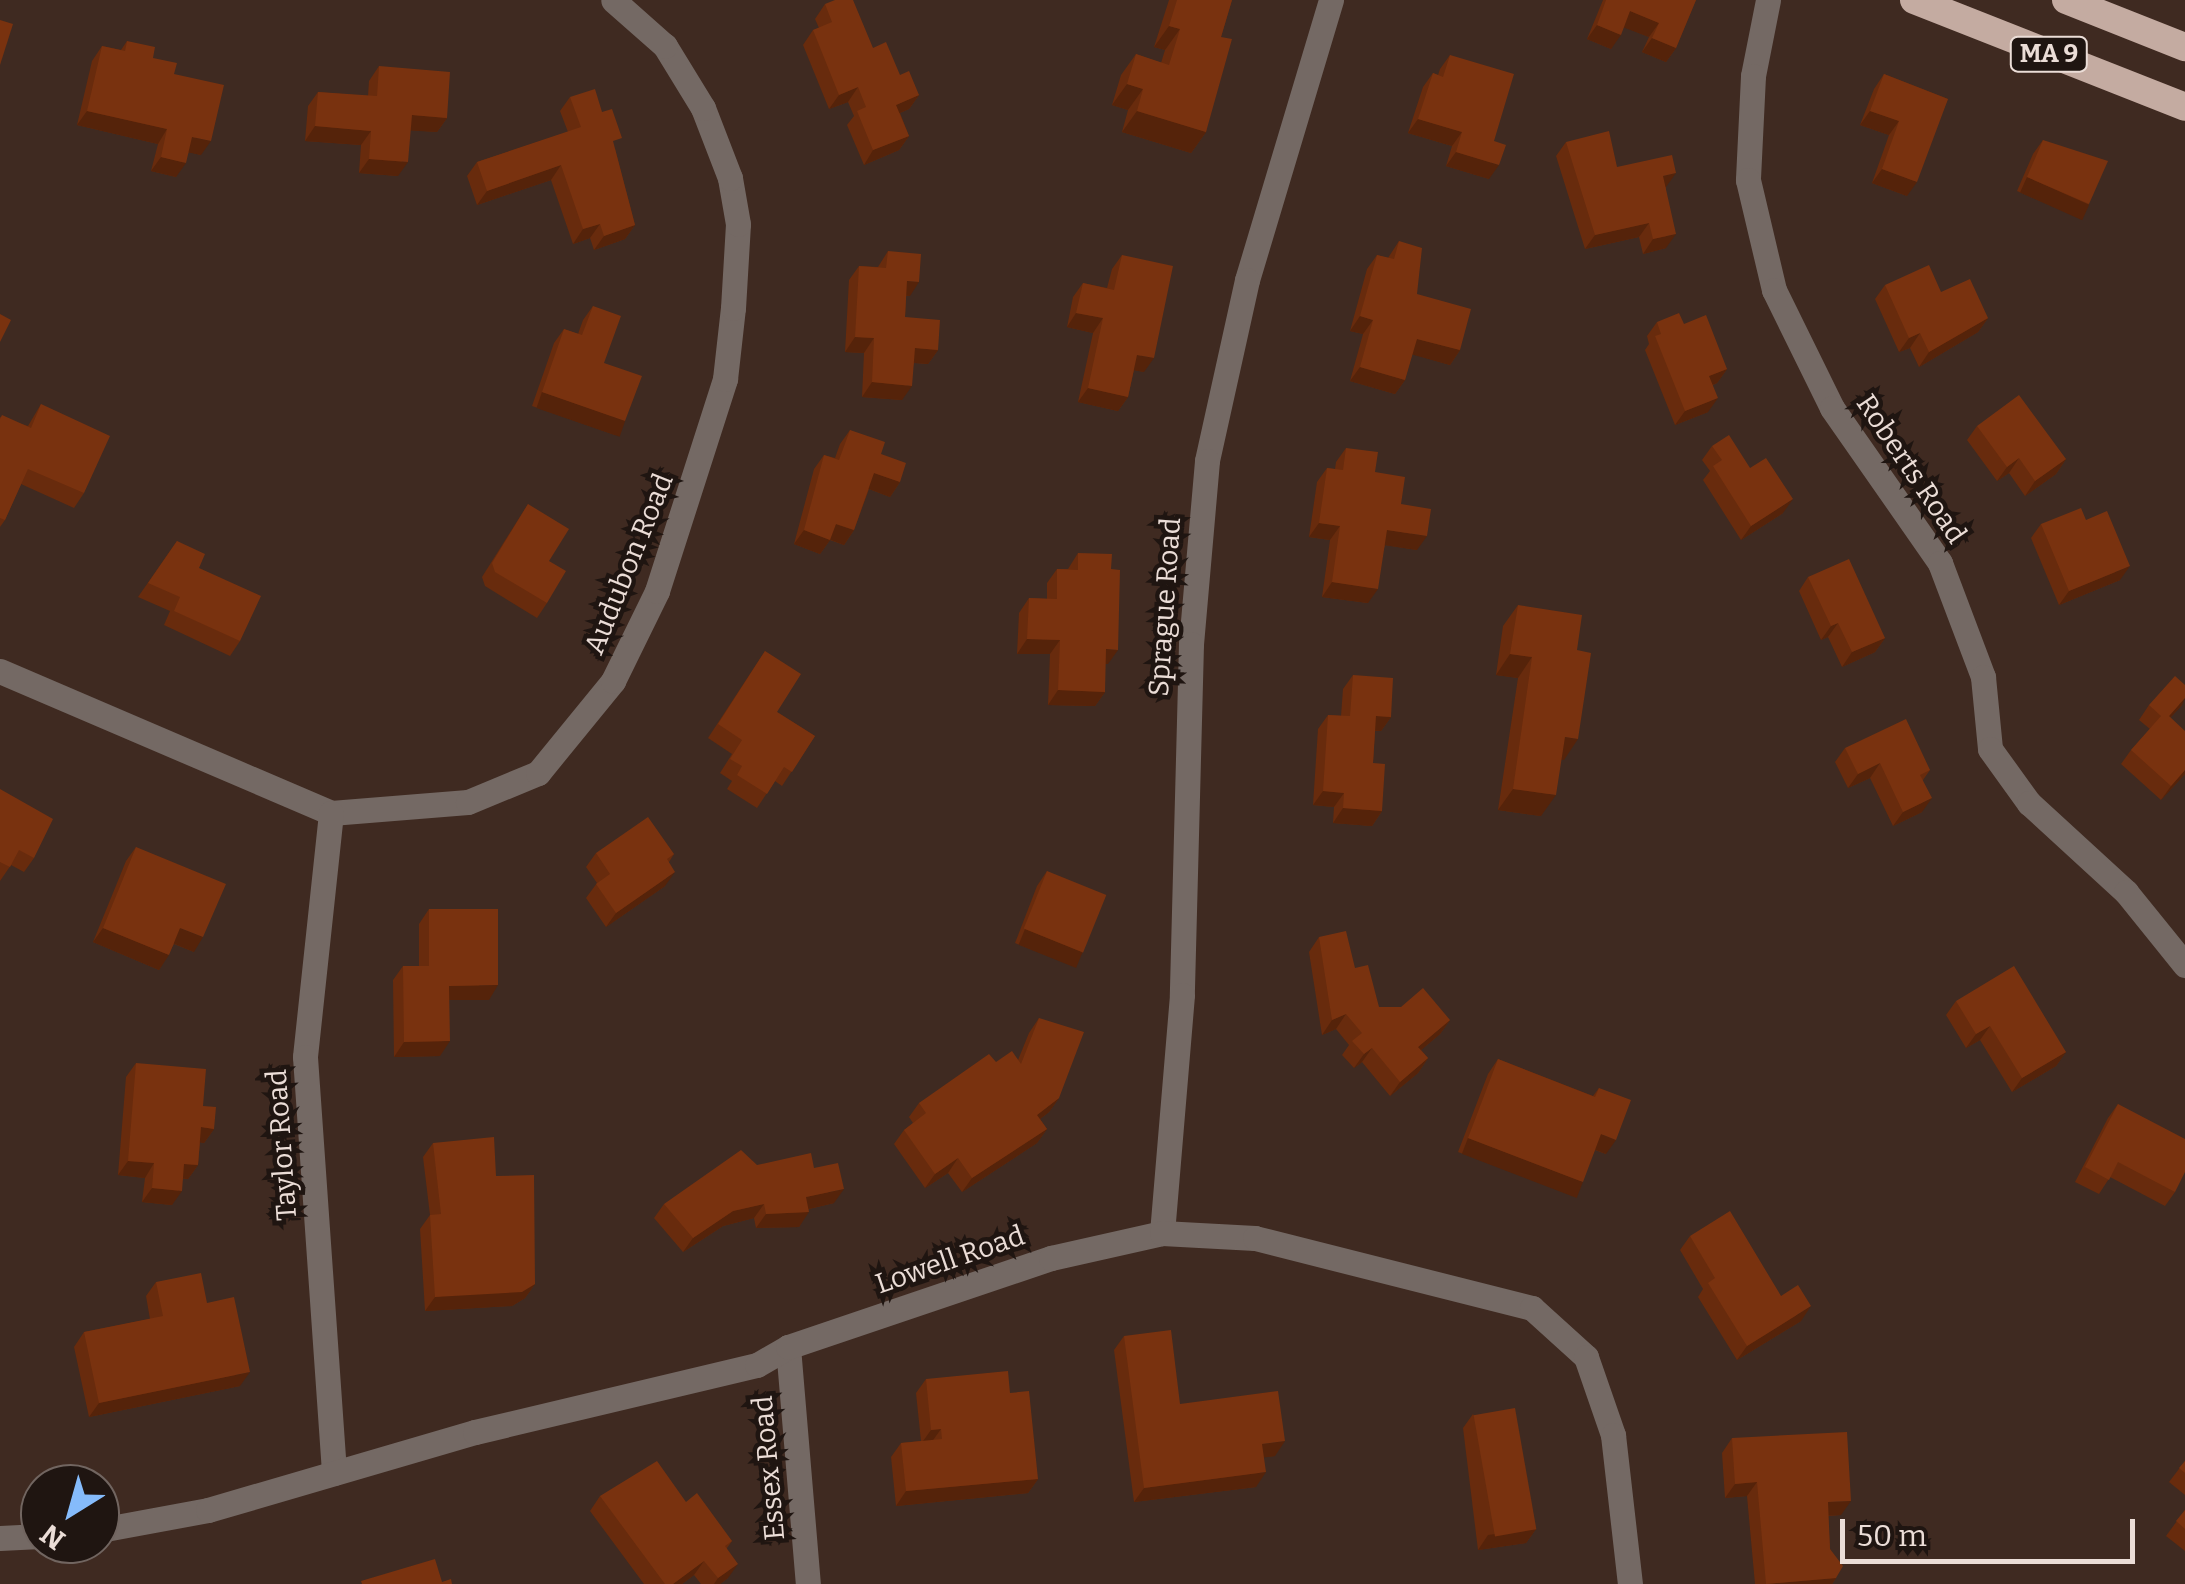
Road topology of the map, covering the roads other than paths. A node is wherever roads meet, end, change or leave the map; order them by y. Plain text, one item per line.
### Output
1 (614, 0) edge
2 (1331, 0) edge
3 (1768, 0) edge
4 (1914, 0) edge
5 (2066, 0) edge
6 (2185, 47) edge
7 (2185, 107) edge
8 (0, 671) edge
9 (331, 813) junction
10 (2185, 964) edge
11 (1162, 1233) junction
12 (788, 1347) junction
13 (334, 1473) junction
14 (120, 1526) edge
15 (808, 1584) edge
16 (1630, 1584) edge

1 - 9 street, Audubon Road
2 - 11 street, Sprague Road
3 - 10 street, Roberts Road
4 - 7 highway, MA 9
5 - 6 highway, MA 9
8 - 9 street, Audubon Road
9 - 13 street, Taylor Road
11 - 12 street, Lowell Road
11 - 16 street, Lowell Road
12 - 13 street, Lowell Road
12 - 15 street, Essex Road
13 - 14 street, Lowell Road

